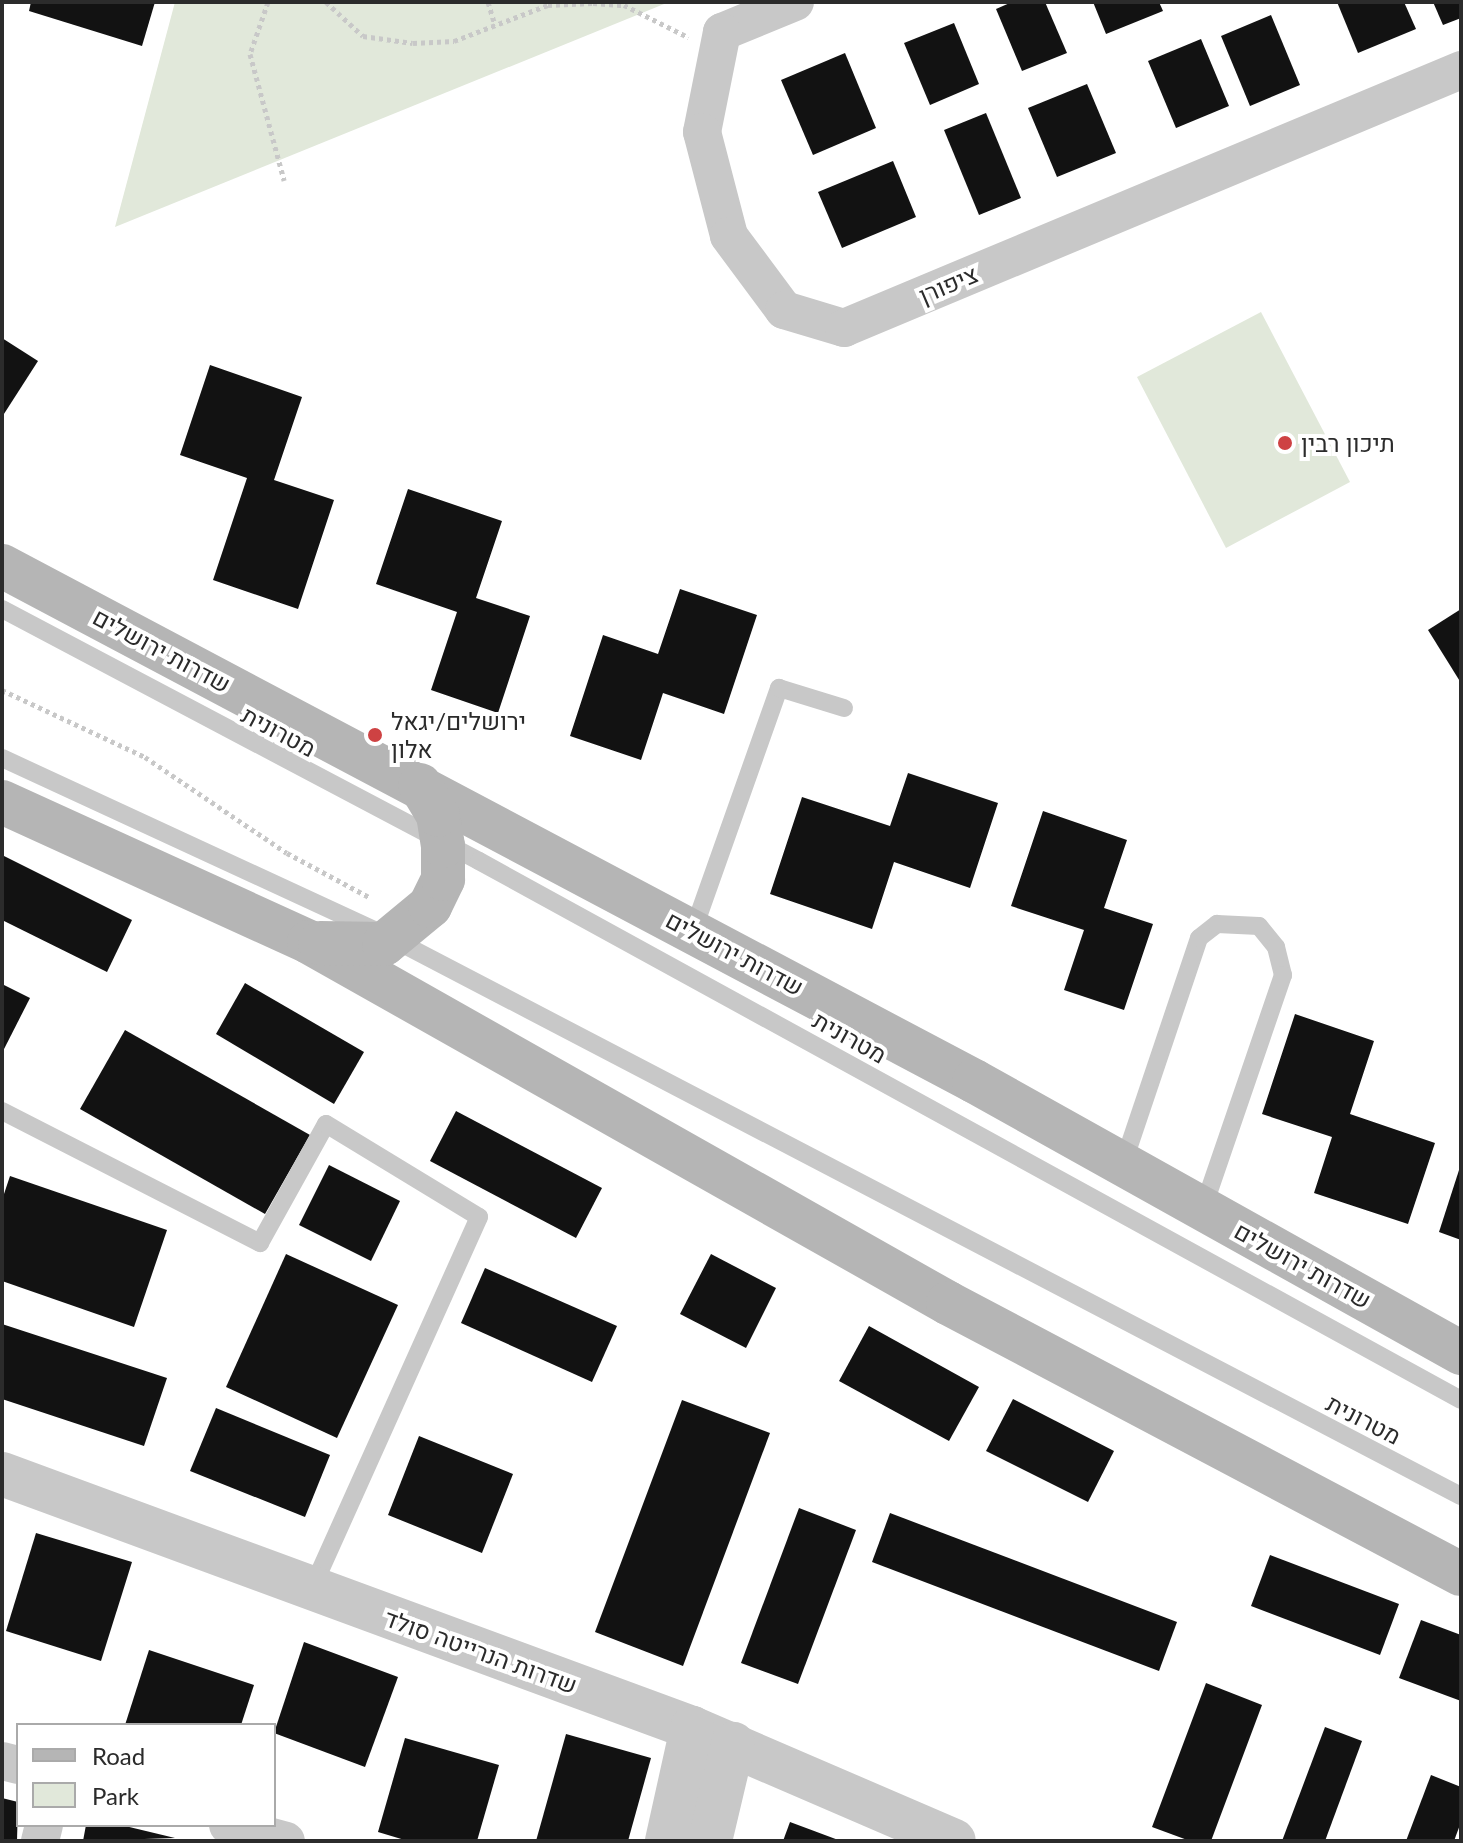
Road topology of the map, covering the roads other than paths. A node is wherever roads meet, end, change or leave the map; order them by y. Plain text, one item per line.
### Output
1 (795, 2) edge
2 (1461, 70) edge
3 (2, 566) edge
4 (2, 609) edge
5 (844, 708) dead end
6 (2, 758) edge
7 (420, 785) junction
8 (2, 802) edge
9 (443, 846) junction
10 (693, 931) junction
11 (405, 932) junction
12 (309, 942) junction
13 (2, 1111) edge
14 (1123, 1164) junction
15 (1203, 1209) junction
16 (1461, 1353) edge
17 (1461, 1400) edge
18 (2, 1474) edge
19 (1461, 1496) edge
20 (1461, 1574) edge
21 (312, 1589) junction
22 (692, 1728) junction
23 (733, 1744) junction
24 (235, 1827) edge
25 (286, 1841) edge
26 (667, 1841) edge
27 (710, 1841) edge
28 (954, 1841) edge

1 - 2 street, ציפורן
3 - 7 main road, שדרות ירושלים
4 - 9 lane, מטרונית
5 - 10 lane
6 - 11 lane, מטרונית
7 - 9 main road
7 - 10 main road, שדרות ירושלים
8 - 12 main road
9 - 11 main road
9 - 17 lane, מטרונית
10 - 14 main road, שדרות ירושלים
11 - 12 main road
11 - 19 lane, מטרונית
12 - 20 main road
13 - 21 lane
14 - 15 main road, שדרות ירושלים
14 - 15 lane
15 - 16 main road, שדרות ירושלים
18 - 21 street, שדרות הנרייטה סולד
21 - 22 street, שדרות הנרייטה סולד
22 - 23 street, שדרות הנרייטה סולד
22 - 26 street
23 - 27 street
23 - 28 street, שדרות הנרייטה סולד
24 - 25 street

